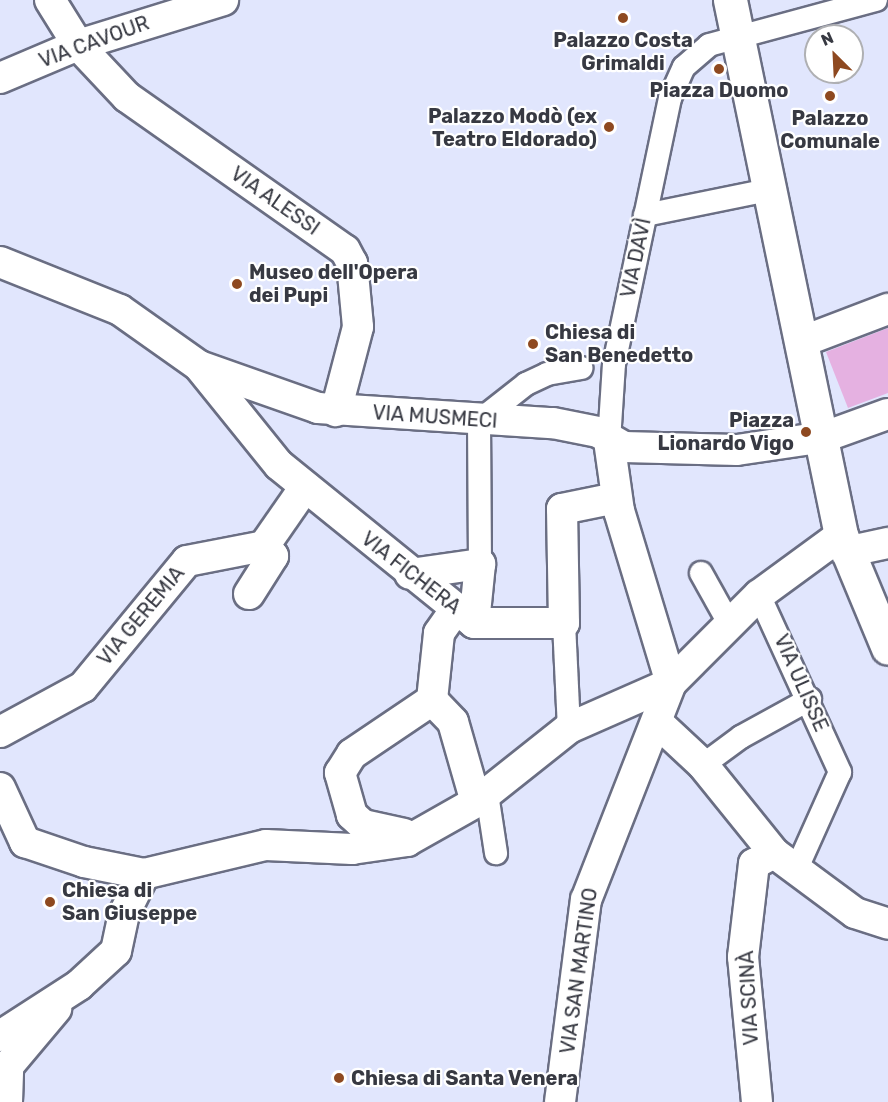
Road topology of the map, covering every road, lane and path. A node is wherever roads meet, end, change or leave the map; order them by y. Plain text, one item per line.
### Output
1 (50, 0) edge
2 (217, 0) edge
3 (730, 0) edge
4 (876, 0) edge
5 (739, 37) junction
6 (78, 45) junction
7 (0, 78) edge
8 (773, 189) junction
9 (645, 215) junction
10 (0, 262) edge
11 (888, 309) edge
12 (803, 334) junction
13 (198, 366) junction
14 (581, 368) dead end
15 (327, 410) junction
16 (888, 414) edge
17 (478, 421) junction
18 (615, 437) junction
19 (824, 437) junction
20 (305, 487) junction
21 (617, 505) junction
22 (888, 543) edge
23 (264, 546) junction
24 (846, 550) junction
25 (480, 564) junction
26 (701, 573) dead end
27 (410, 574) junction
28 (249, 594) dead end
29 (759, 595) junction
30 (465, 616) junction
31 (564, 623) junction
32 (729, 623) junction
33 (888, 648) edge
34 (674, 672) junction
35 (810, 699) junction
36 (432, 700) junction
37 (658, 723) junction
38 (565, 727) junction
39 (0, 732) edge
40 (704, 765) junction
41 (0, 788) edge
42 (482, 798) junction
43 (417, 836) junction
44 (12, 845) edge
45 (496, 853) dead end
46 (794, 863) junction
47 (144, 874) junction
48 (888, 924) edge
49 (79, 985) junction
50 (0, 1036) edge
51 (7, 1102) edge
52 (560, 1102) edge
53 (757, 1102) edge

1 - 6 street, VIA ALESSI
2 - 6 street, VIA CAVOUR
3 - 5 street
4 - 5 street
5 - 8 street
5 - 9 street, VIA DAVÌ
6 - 7 street, VIA CAVOUR
6 - 15 street, VIA ALESSI
8 - 9 street
8 - 12 street
9 - 18 street, VIA DAVÌ
10 - 13 street
11 - 12 street
12 - 19 street
13 - 15 street, VIA MUSMECI
13 - 20 street, VIA FICHERA
14 - 17 street
15 - 17 street, VIA MUSMECI
16 - 19 street
17 - 18 street, VIA MUSMECI
17 - 25 street
18 - 19 street
18 - 21 street
19 - 24 street
20 - 23 street
20 - 27 street, VIA FICHERA
21 - 31 street
21 - 34 street
22 - 24 street
23 - 28 street
23 - 39 street, VIA GEREMIA
24 - 29 street
24 - 33 street
25 - 27 street
25 - 30 street
26 - 32 street
27 - 30 street, VIA FICHERA
29 - 32 street
29 - 35 street, VIA ULISSE
30 - 31 street, VIA FICHERA
30 - 36 street
31 - 38 street
32 - 34 street
34 - 37 street, VIA SAN MARTINO
34 - 38 street
35 - 40 street
35 - 46 street, VIA ULISSE
36 - 42 street
36 - 43 street
37 - 40 street
37 - 52 street, VIA SAN MARTINO
38 - 42 street
40 - 46 street
41 - 44 street
42 - 43 street
42 - 45 street
43 - 47 street
44 - 47 street
46 - 48 street
46 - 53 street, VIA SCINÀ
47 - 49 street
49 - 50 street
49 - 51 street

